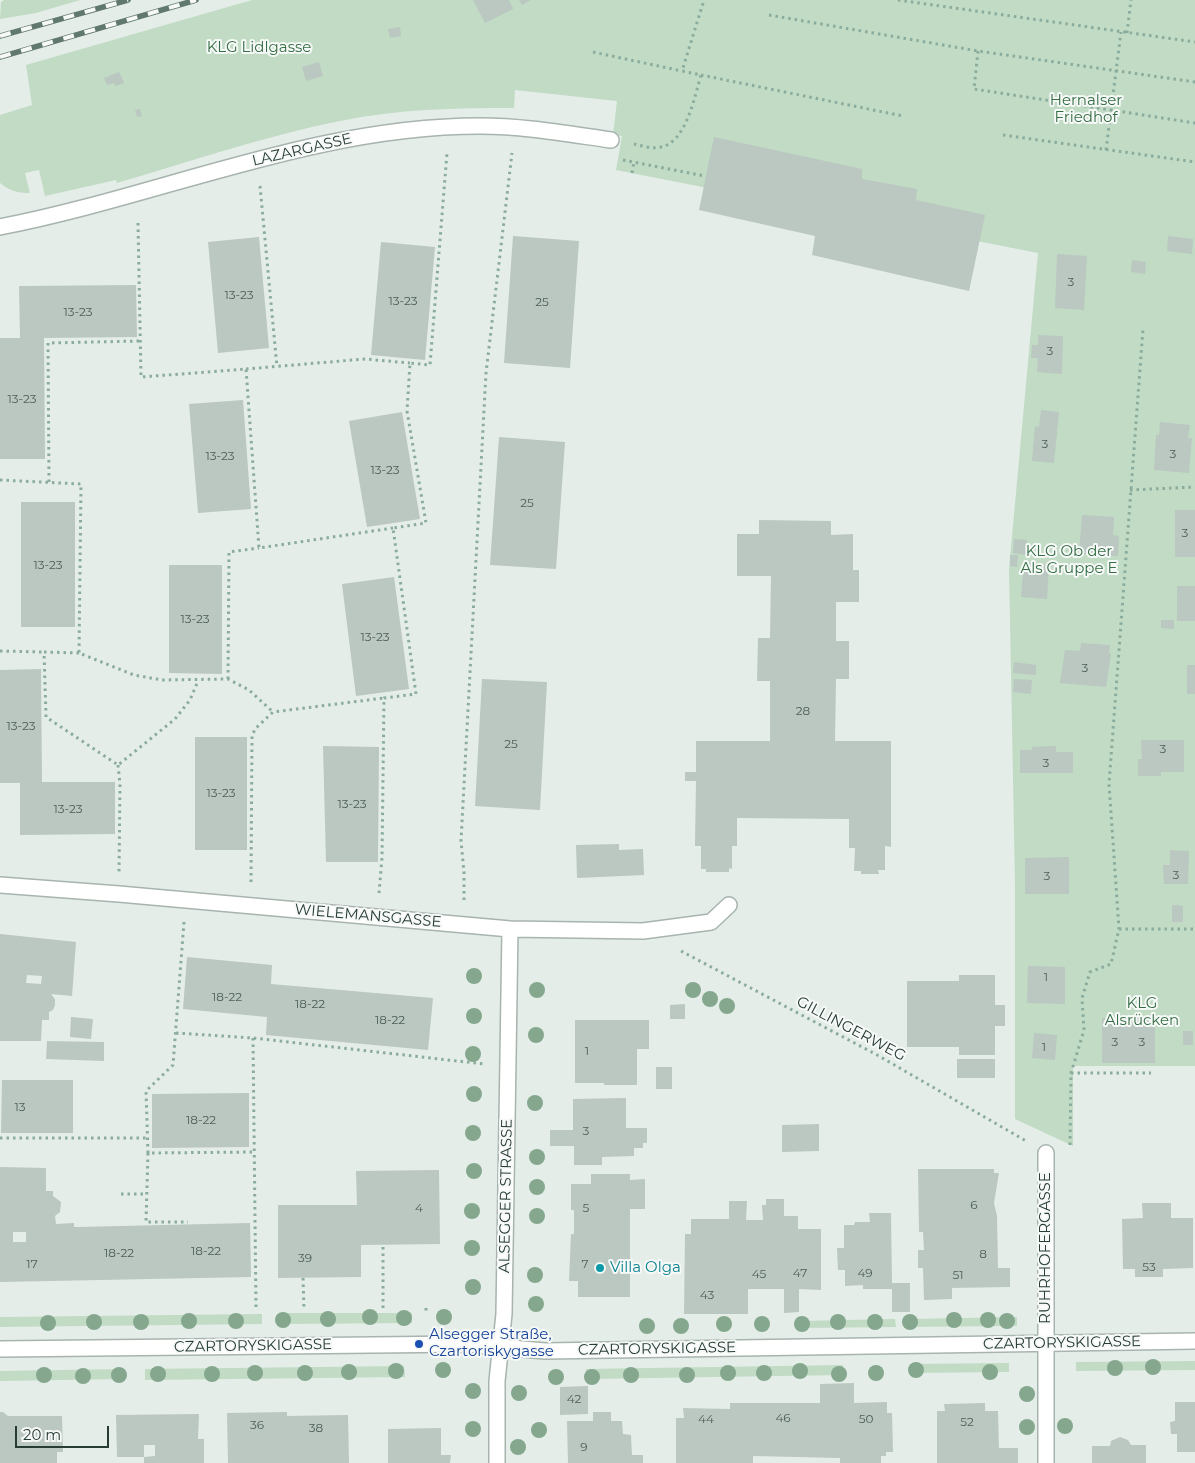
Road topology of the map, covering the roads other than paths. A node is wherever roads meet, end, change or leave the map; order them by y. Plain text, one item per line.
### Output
1 (611, 140) road end
2 (0, 227) edge
3 (0, 885) edge
4 (728, 905) dead end
5 (510, 929) junction
6 (1046, 1153) road end
7 (1195, 1340) edge
8 (1046, 1343) junction
9 (501, 1348) junction
10 (0, 1349) edge
11 (497, 1463) edge
12 (1046, 1463) edge

1 - 2 street, LAZARGASSE
3 - 5 street, WIELEMANSGASSE
4 - 5 street, WIELEMANSGASSE
5 - 9 street, ALSEGGER STRASSE
6 - 8 street, RUHRHOFERGASSE
7 - 8 street, CZARTORYSKIGASSE
8 - 9 street, CZARTORYSKIGASSE
8 - 12 street, RUHRHOFERGASSE
9 - 10 street, CZARTORYSKIGASSE
9 - 11 street, ALSEGGER STRASSE

